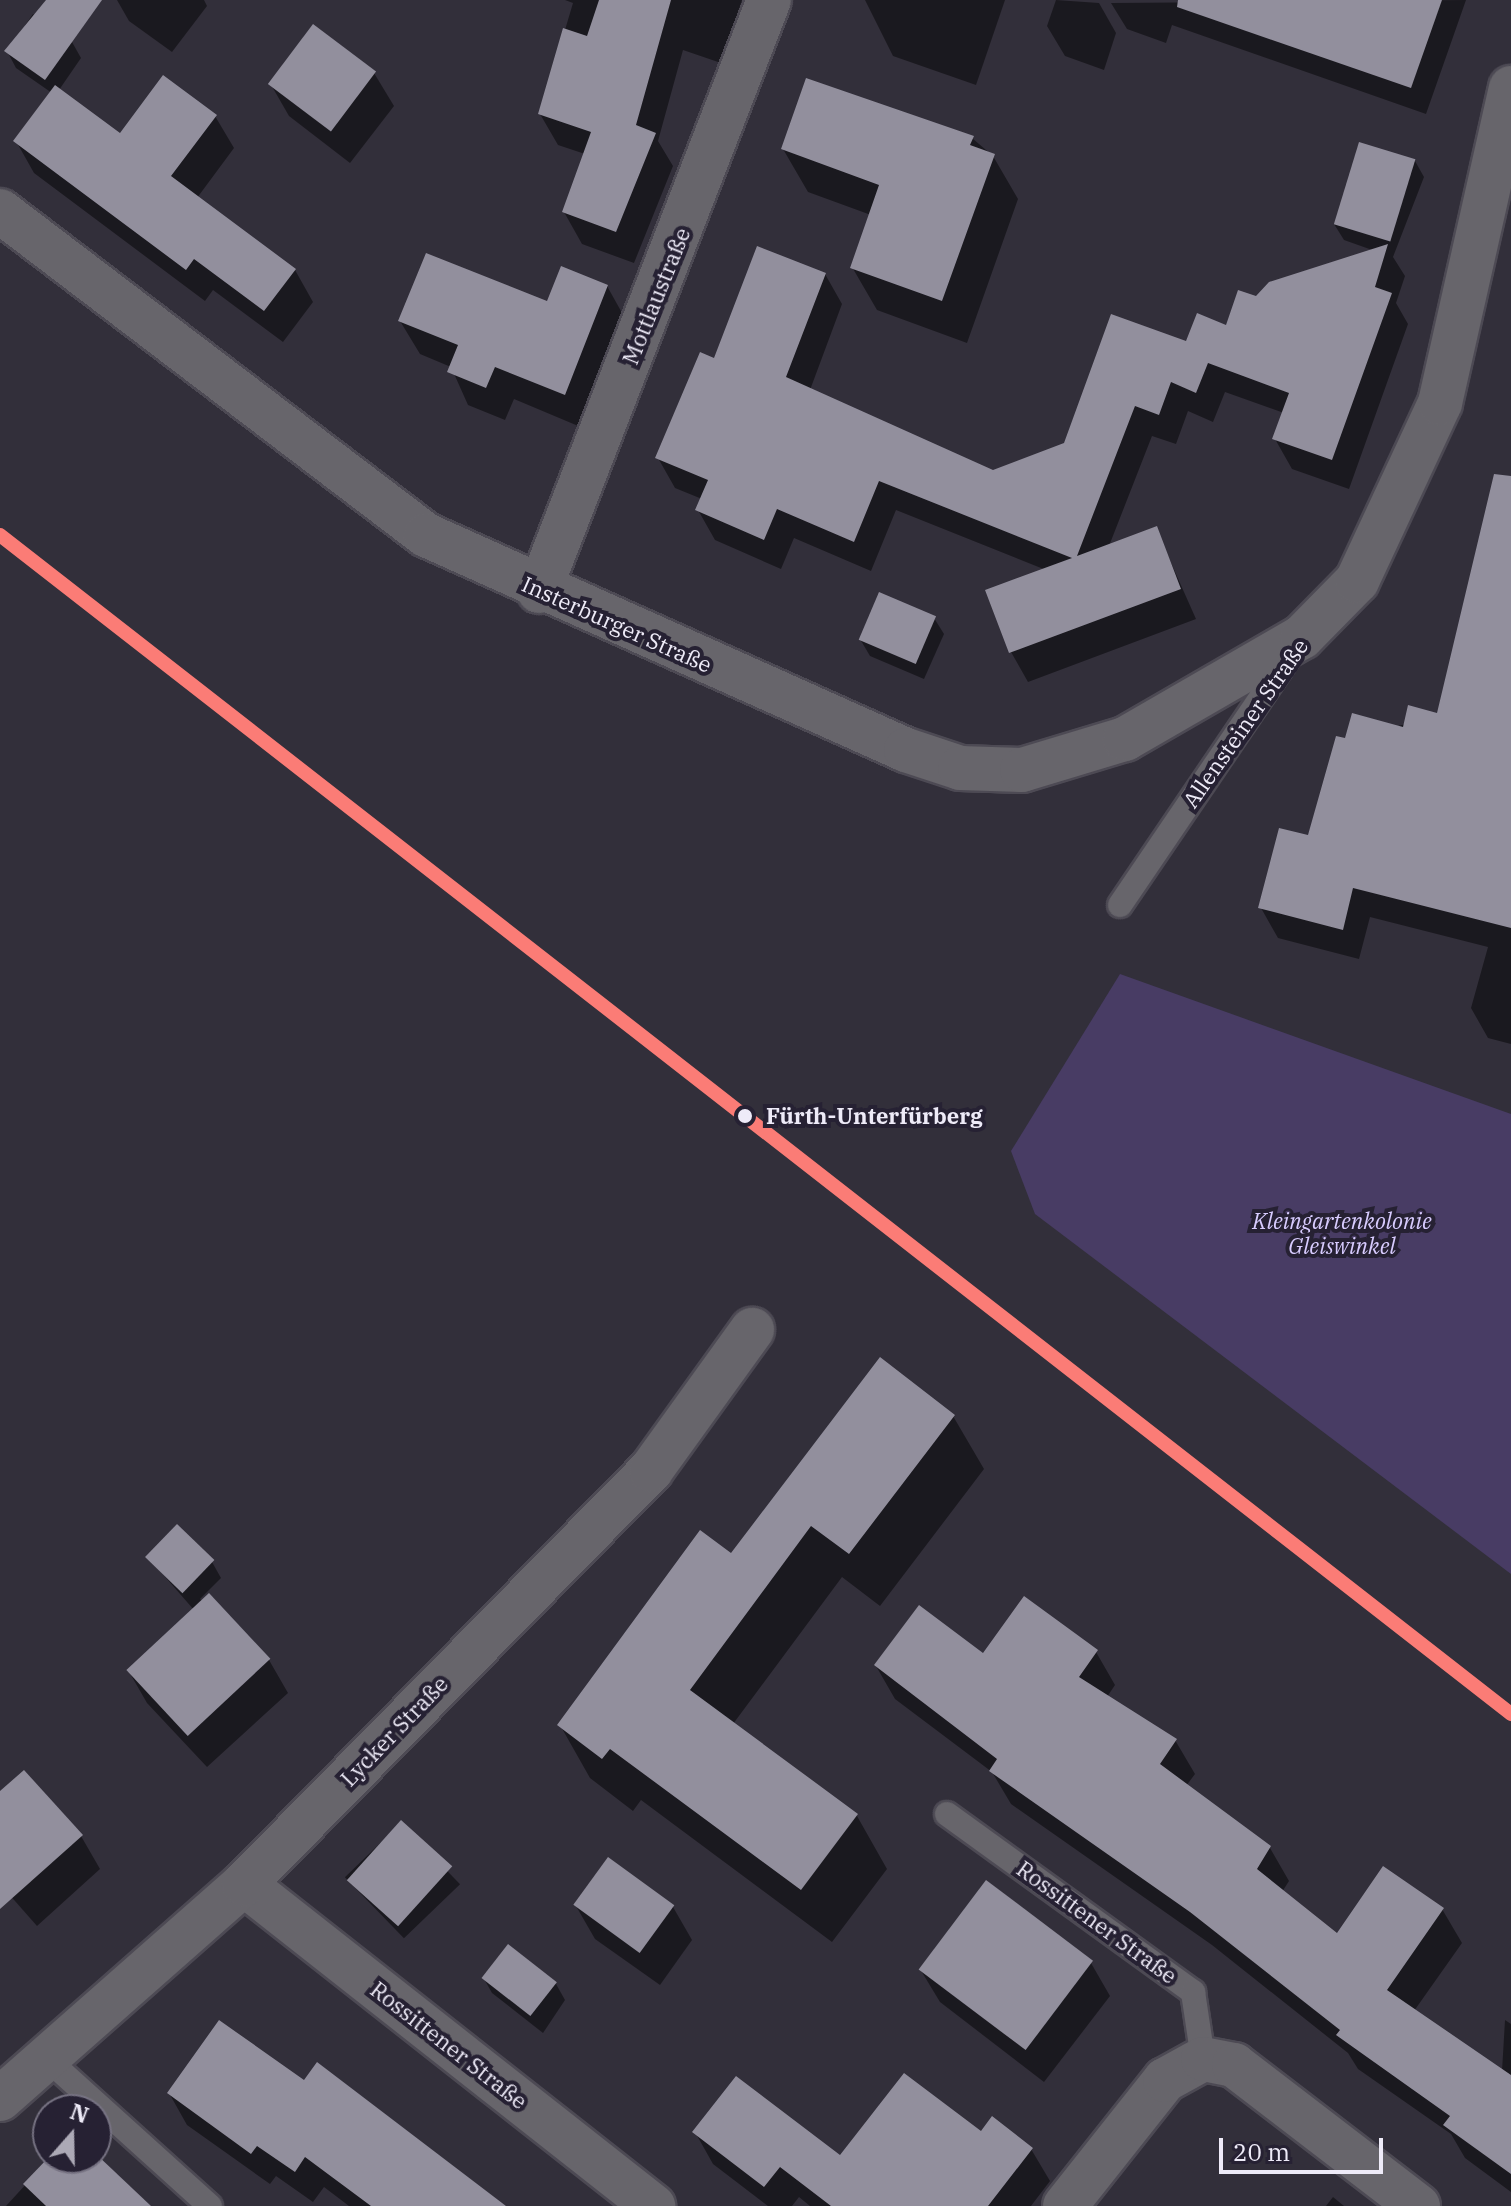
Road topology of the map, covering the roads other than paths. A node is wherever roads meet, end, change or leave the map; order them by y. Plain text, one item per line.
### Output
1 (769, 0) edge
2 (1511, 88) edge
3 (0, 211) edge
4 (539, 591) junction
5 (1302, 637) junction
6 (1120, 905) dead end
7 (752, 1330) dead end
8 (947, 1814) dead end
9 (244, 1884) junction
10 (46, 2058) junction
11 (1203, 2059) junction
12 (0, 2099) edge
13 (210, 2206) edge
14 (653, 2206) edge
15 (1065, 2206) edge
16 (1418, 2206) edge

1 - 4 street, Mottlaustraße
2 - 5 street, Allensteiner Straße
3 - 4 street, Insterburger Straße
4 - 5 street, Insterburger Straße
5 - 6 lane, Allensteiner Straße
7 - 9 street, Lycker Straße
8 - 11 lane, Rossittener Straße
9 - 10 street, Lycker Straße
9 - 14 street, Rossittener Straße
10 - 12 street, Lycker Straße
10 - 13 lane
11 - 15 street
11 - 16 street

